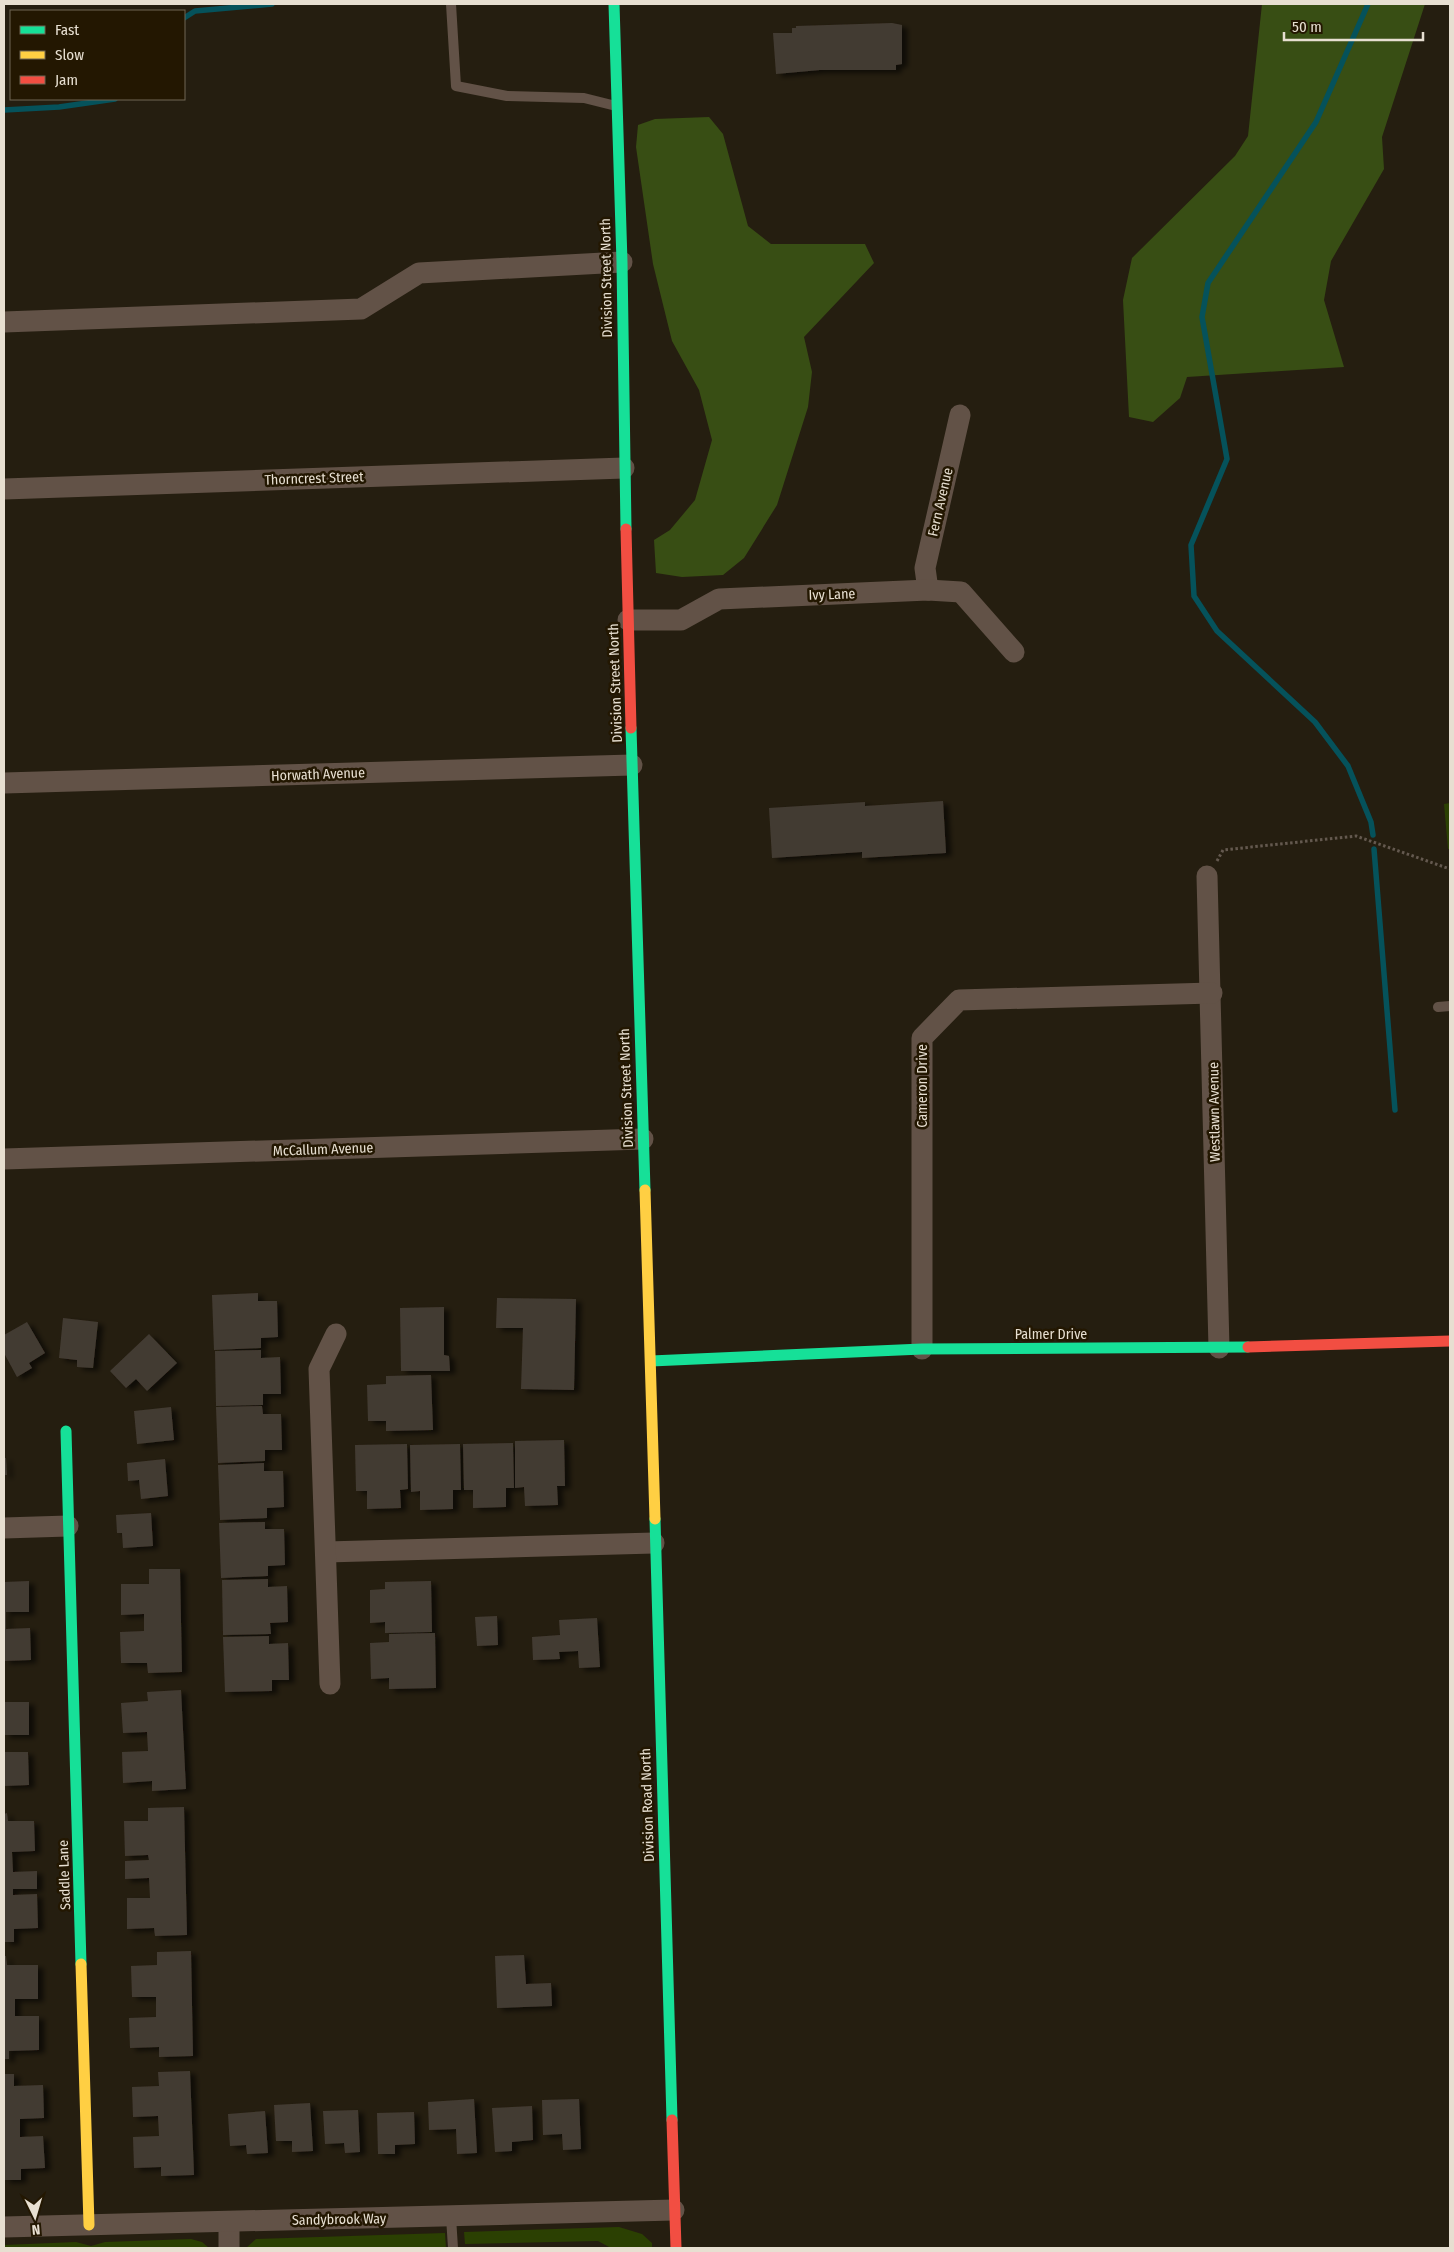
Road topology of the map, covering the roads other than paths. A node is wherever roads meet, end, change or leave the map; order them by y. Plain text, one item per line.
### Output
1 (451, 4) edge
2 (614, 4) edge
3 (617, 107) junction
4 (622, 262) junction
5 (4, 322) edge
6 (960, 415) dead end
7 (624, 468) junction
8 (4, 489) edge
9 (928, 590) junction
10 (628, 620) junction
11 (1014, 652) dead end
12 (632, 766) junction
13 (4, 783) edge
14 (1207, 876) road end
15 (1212, 993) junction
16 (1438, 1006) dead end
17 (1450, 1006) edge
18 (643, 1139) junction
19 (4, 1159) edge
20 (336, 1334) dead end
21 (1450, 1341) edge
22 (1220, 1348) junction
23 (922, 1349) junction
24 (651, 1361) junction
25 (66, 1430) dead end
26 (68, 1526) junction
27 (4, 1528) edge
28 (654, 1543) junction
29 (326, 1552) junction
30 (330, 1684) dead end
31 (674, 2210) junction
32 (451, 2217) junction
33 (229, 2222) junction
34 (89, 2224) junction
35 (4, 2227) edge
36 (229, 2248) edge
37 (453, 2248) edge
38 (676, 2248) edge

1 - 3 lane
2 - 3 main road, Division Street North
3 - 4 main road, Division Street North
4 - 5 street
4 - 7 main road, Division Street North
6 - 9 street, Fern Avenue
7 - 8 street, Thorncrest Street
7 - 10 main road, Division Street North
9 - 10 street, Ivy Lane
9 - 11 street, Ivy Lane
10 - 12 main road, Division Street North
12 - 13 street, Horwath Avenue
12 - 18 main road, Division Street North
14 - 15 street, Westlawn Avenue
15 - 22 street, Westlawn Avenue
15 - 23 street, Cameron Drive
16 - 17 lane
18 - 19 street, McCallum Avenue
18 - 24 main road, Division Street North
20 - 29 street
21 - 22 main road, Palmer Drive
22 - 23 main road, Palmer Drive
23 - 24 main road, Palmer Drive
24 - 28 main road, Division Road North
25 - 26 main road, Saddle Lane
26 - 27 street
26 - 34 main road, Saddle Lane
28 - 29 street
28 - 31 main road, Division Road North
29 - 30 street
31 - 32 street, Sandybrook Way
31 - 38 main road, Division Road North
32 - 33 street, Sandybrook Way
32 - 37 lane
33 - 34 street, Sandybrook Way
33 - 36 street
34 - 35 street, Sandybrook Way

